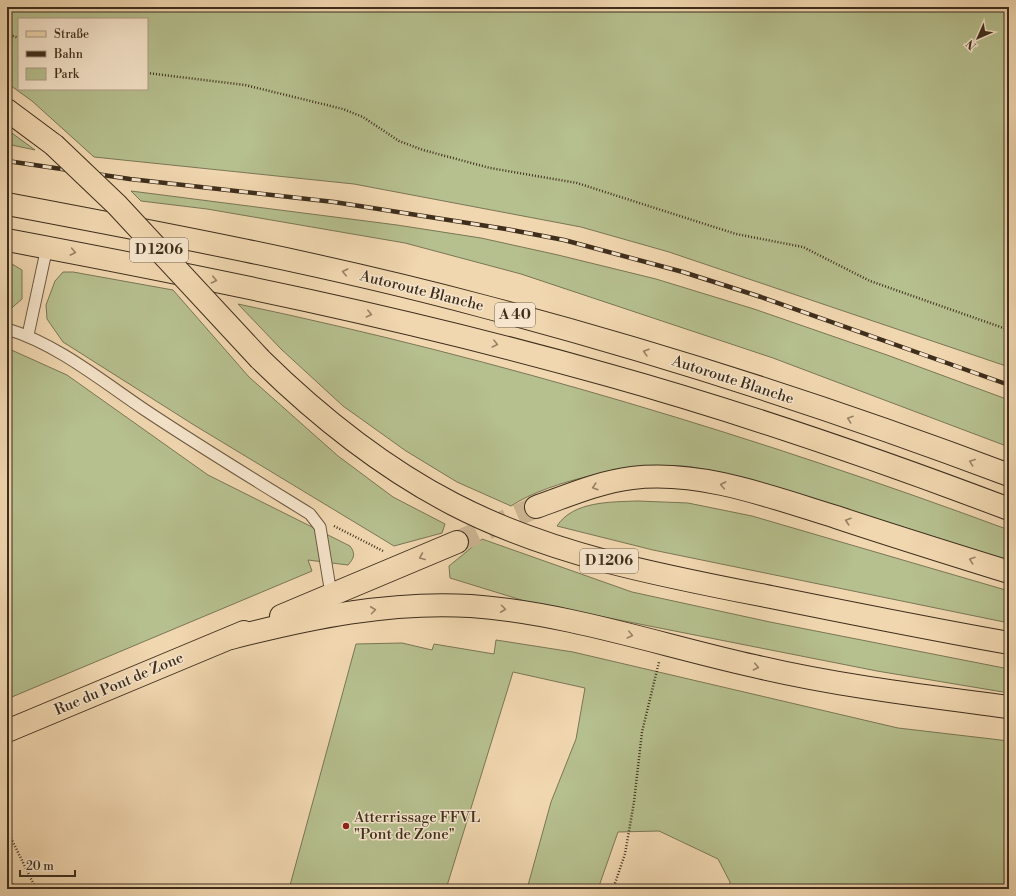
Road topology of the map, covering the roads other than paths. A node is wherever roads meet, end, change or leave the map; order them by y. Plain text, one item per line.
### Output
1 (7, 110) edge
2 (7, 204) edge
3 (7, 240) edge
4 (47, 247) junction
5 (7, 329) edge
6 (28, 335) junction
7 (1009, 475) edge
8 (536, 506) tunnel mouth
9 (1009, 509) edge
10 (457, 542) tunnel mouth
11 (1009, 572) edge
12 (331, 594) junction
13 (231, 638) junction
14 (1009, 643) edge
15 (1009, 707) edge
16 (7, 731) edge

1 - 14 main road, D 1206, bridge
7 -> 2 main road, Autoroute Blanche / A 40
3 - 4 main road, Autoroute Blanche / A 40
4 - 6 lane
4 -> 9 main road, Autoroute Blanche / A 40
5 - 6 lane
6 - 12 lane
11 -> 8 main road
10 -> 12 main road
12 - 13 main road
13 -> 15 main road
13 - 16 main road, Rue du Pont de Zone

